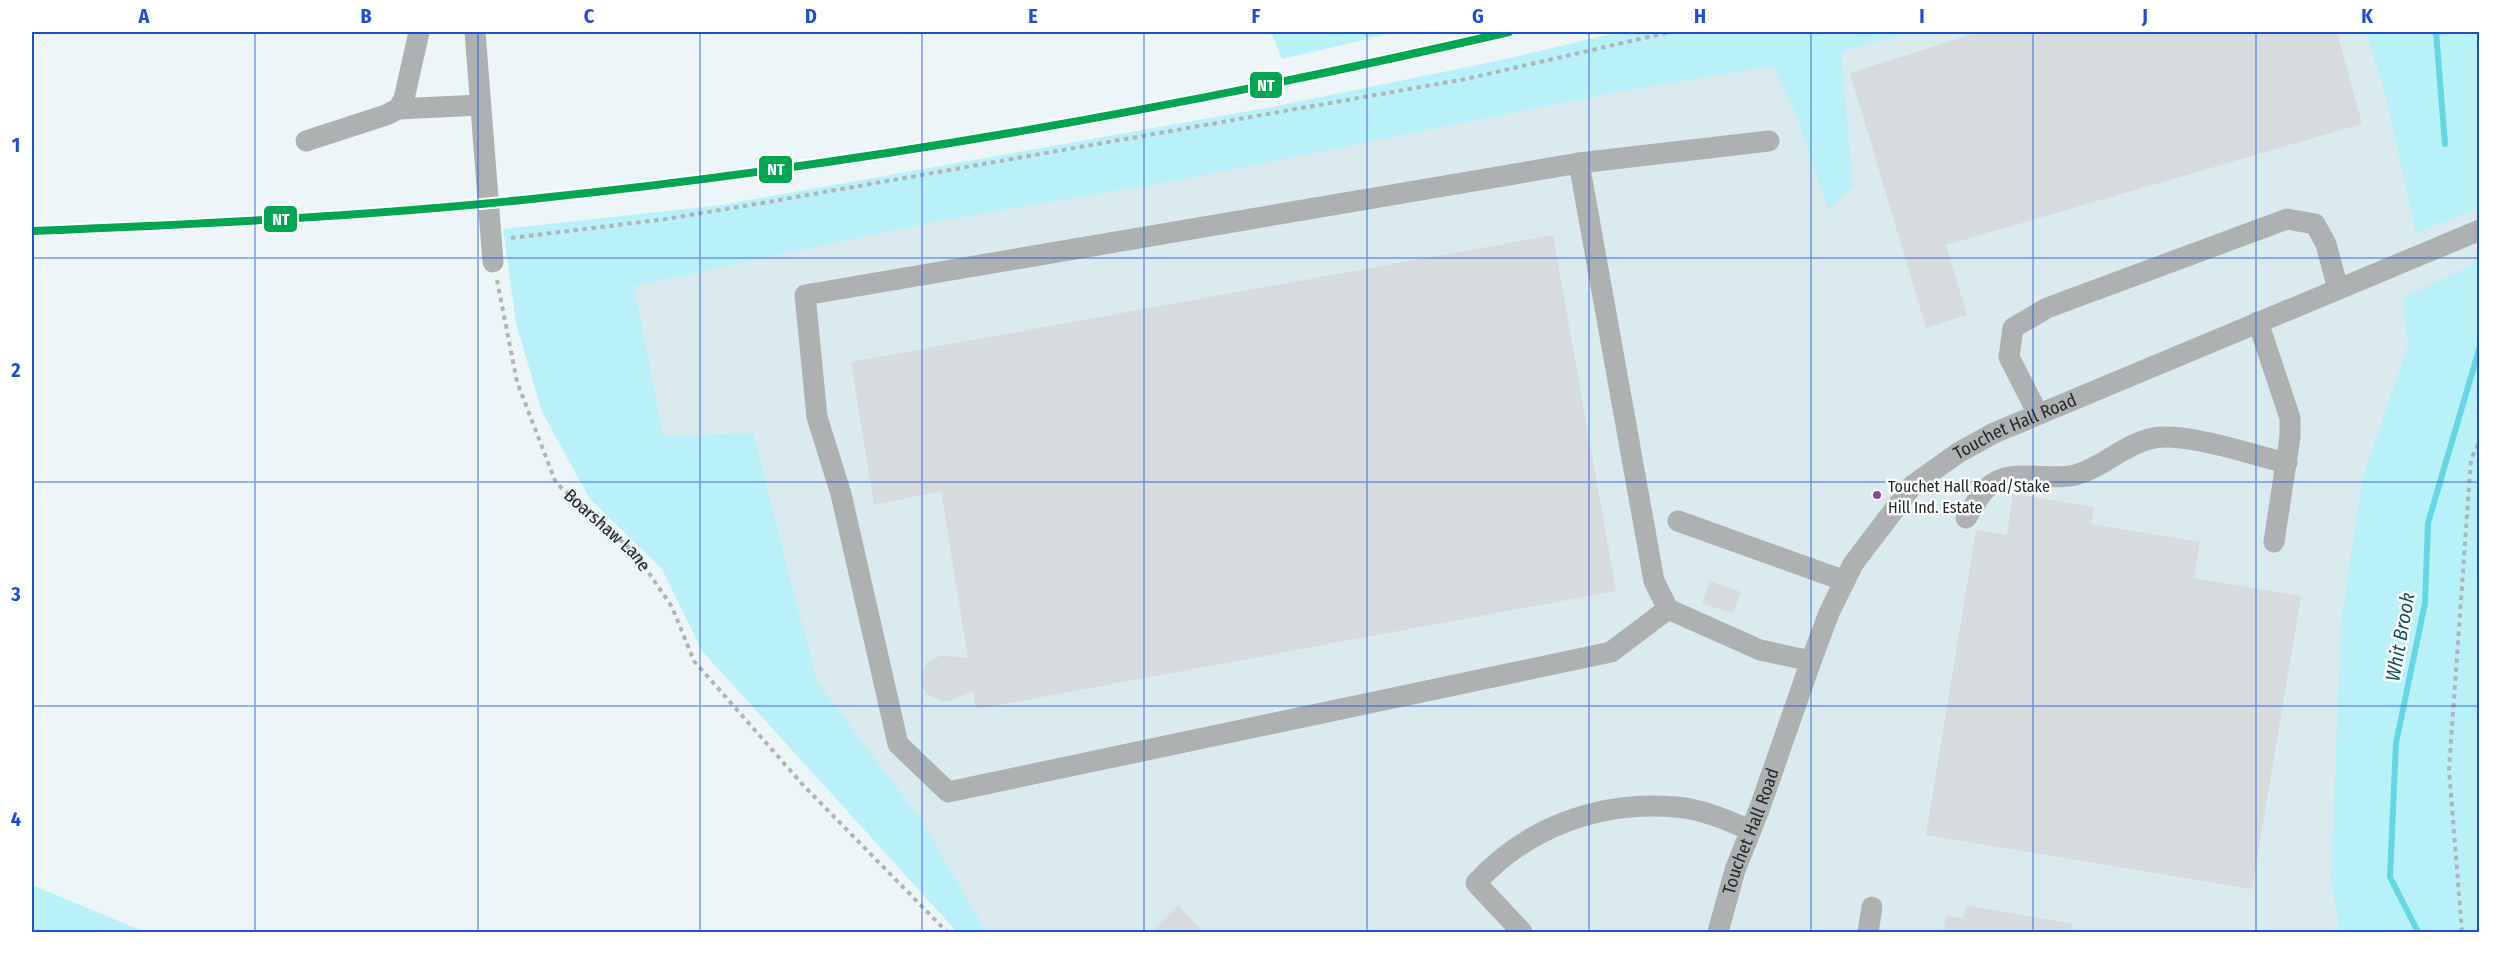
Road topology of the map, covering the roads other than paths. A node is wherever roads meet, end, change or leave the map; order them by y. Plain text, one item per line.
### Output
1 (419, 32) edge
2 (475, 32) edge
3 (480, 105) junction
4 (398, 109) junction
5 (306, 141) dead end
6 (1769, 141) dead end
7 (1579, 163) junction
8 (2480, 230) edge
9 (492, 251) road end
10 (2338, 289) junction
11 (2258, 322) junction
12 (2038, 414) junction
13 (2287, 463) junction
14 (1966, 518) dead end
15 (1678, 521) dead end
16 (2274, 542) dead end
17 (1845, 581) junction
18 (1668, 609) junction
19 (1811, 661) junction
20 (1750, 830) junction
21 (1872, 907) dead end
22 (1522, 933) edge
23 (1718, 933) edge
24 (1868, 933) edge

1 - 4 street
2 - 3 street
3 - 4 street
3 - 9 street
4 - 5 street
6 - 7 street
7 - 18 street
7 - 18 street
8 - 10 street, Touchet Hall Road
10 - 11 street, Touchet Hall Road
10 - 12 street
11 - 12 street, Touchet Hall Road
11 - 13 street
12 - 17 street, Touchet Hall Road
13 - 14 street
13 - 16 street
15 - 17 street
17 - 19 street, Touchet Hall Road
18 - 19 street
19 - 20 street, Touchet Hall Road
20 - 22 street
20 - 23 street, Touchet Hall Road
21 - 24 street

